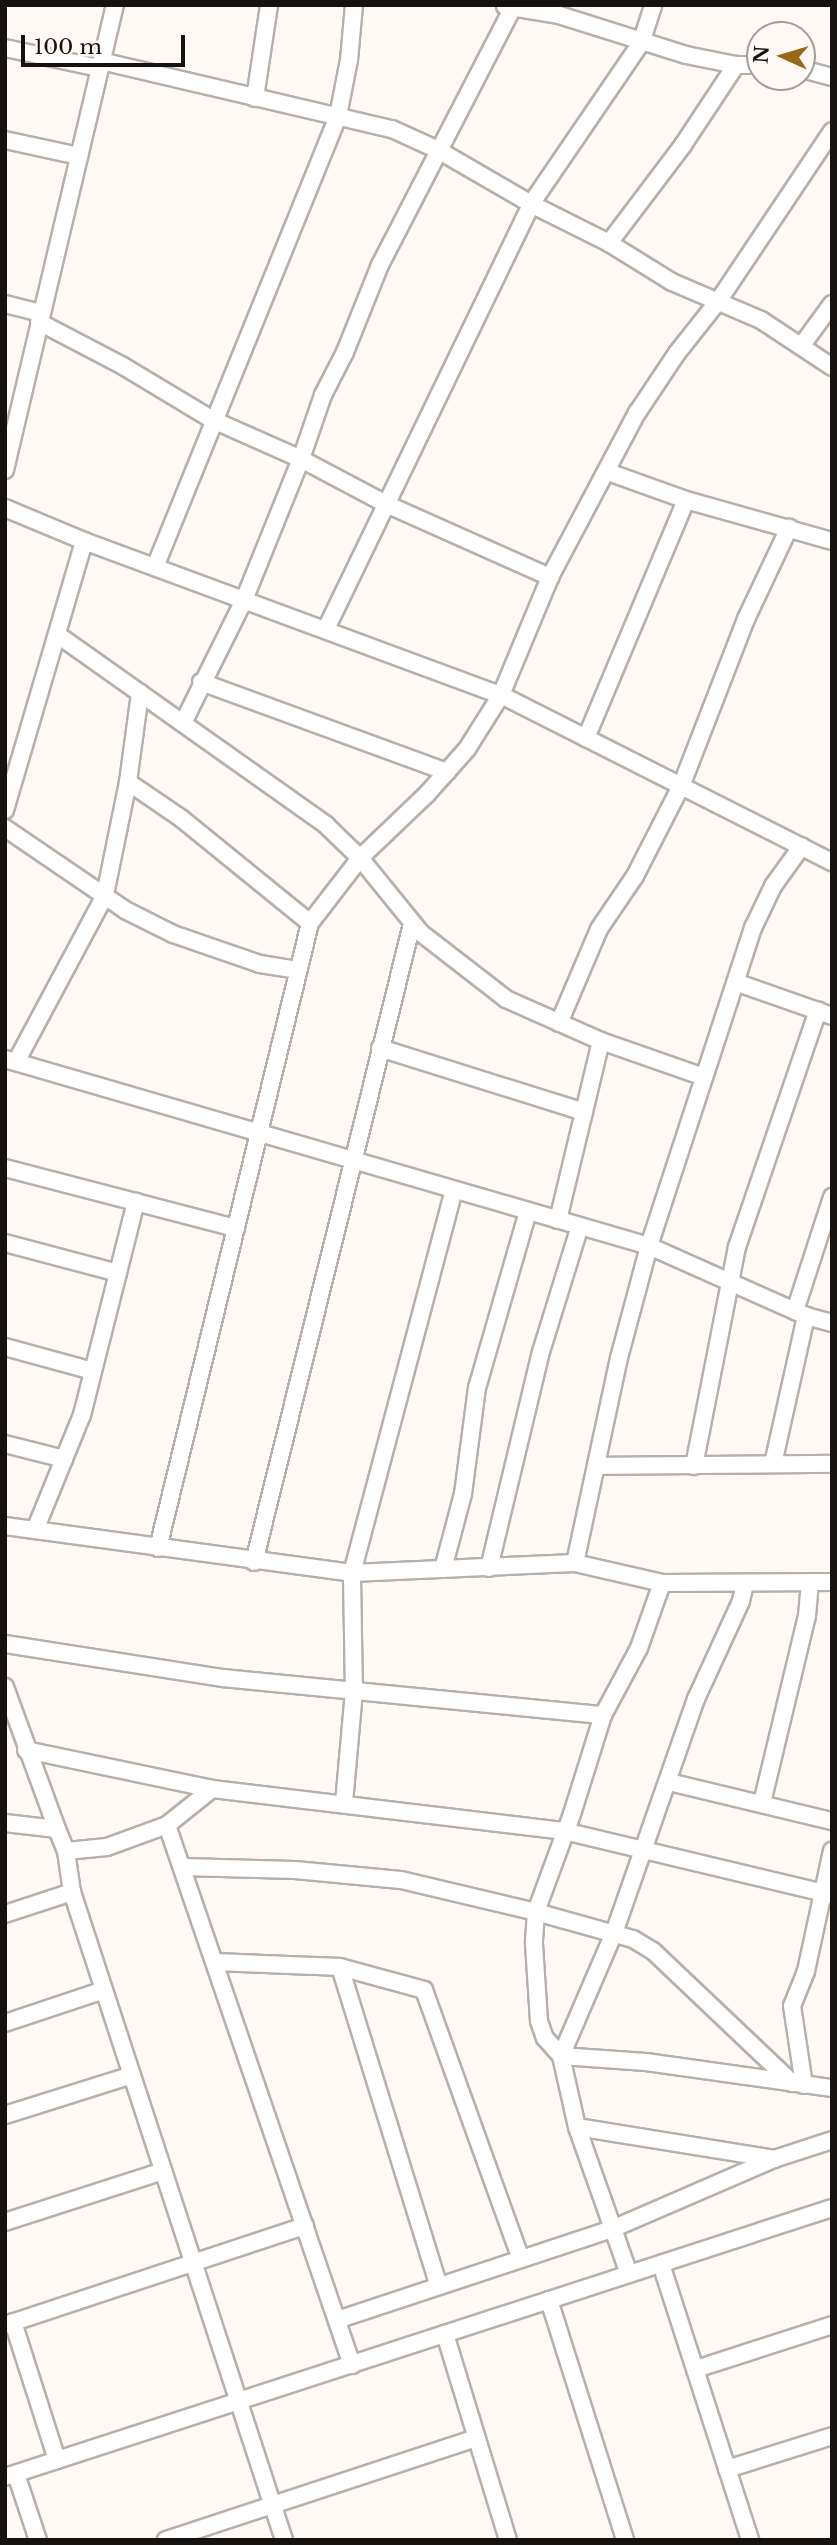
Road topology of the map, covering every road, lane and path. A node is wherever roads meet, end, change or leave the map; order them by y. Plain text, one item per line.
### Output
1 (115, 5) edge
2 (269, 5) edge
3 (354, 5) edge
4 (653, 5) edge
5 (508, 6) edge
6 (642, 43) junction
7 (5, 48) edge
8 (100, 64) junction
9 (736, 65) junction
10 (746, 65) edge
11 (255, 98) junction
12 (338, 116) junction
13 (832, 131) edge
14 (5, 140) edge
15 (438, 150) junction
16 (79, 156) junction
17 (531, 204) junction
18 (609, 243) junction
19 (719, 300) junction
20 (5, 304) edge
21 (832, 304) edge
22 (40, 318) junction
23 (802, 345) junction
24 (832, 367) edge
25 (213, 420) junction
26 (301, 459) junction
27 (5, 470) edge
28 (608, 472) junction
29 (686, 500) junction
30 (386, 504) junction
31 (5, 508) edge
32 (789, 528) junction
33 (84, 541) junction
34 (832, 541) edge
35 (156, 567) junction
36 (550, 577) junction
37 (244, 600) junction
38 (326, 629) junction
39 (58, 635) junction
40 (201, 682) junction
41 (140, 693) junction
42 (502, 695) junction
43 (183, 723) junction
44 (586, 738) junction
45 (447, 772) junction
46 (128, 782) junction
47 (682, 785) junction
48 (5, 810) edge
49 (5, 828) edge
50 (802, 846) junction
51 (360, 858) junction
52 (832, 862) edge
53 (105, 895) junction
54 (310, 923) junction
55 (412, 923) junction
56 (299, 971) junction
57 (738, 982) junction
58 (825, 1013) edge
59 (559, 1023) junction
60 (601, 1041) junction
61 (380, 1048) junction
62 (11, 1060) edge
63 (704, 1077) junction
64 (584, 1112) junction
65 (259, 1133) junction
66 (352, 1160) junction
67 (5, 1168) edge
68 (454, 1190) junction
69 (832, 1198) edge
70 (136, 1202) junction
71 (528, 1211) junction
72 (558, 1220) junction
73 (580, 1226) junction
74 (236, 1228) junction
75 (5, 1243) edge
76 (649, 1246) junction
77 (118, 1273) junction
78 (733, 1283) junction
79 (800, 1313) junction
80 (832, 1323) edge
81 (5, 1347) edge
82 (93, 1371) junction
83 (5, 1444) edge
84 (64, 1459) junction
85 (773, 1464) junction
86 (832, 1464) edge
87 (596, 1466) junction
88 (694, 1466) junction
89 (5, 1526) edge
90 (35, 1530) junction
91 (158, 1548) junction
92 (254, 1562) junction
93 (575, 1563) junction
94 (489, 1568) junction
95 (443, 1569) junction
96 (352, 1573) junction
97 (832, 1581) edge
98 (662, 1583) junction
99 (746, 1583) junction
100 (810, 1583) junction
101 (5, 1644) edge
102 (5, 1687) edge
103 (354, 1692) junction
104 (603, 1716) junction
105 (26, 1751) junction
106 (669, 1782) junction
107 (212, 1790) junction
108 (344, 1803) junction
109 (762, 1803) junction
110 (832, 1821) edge
111 (5, 1823) edge
112 (167, 1825) junction
113 (57, 1829) junction
114 (564, 1830) junction
115 (66, 1851) junction
116 (642, 1851) junction
117 (832, 1851) edge
118 (183, 1867) junction
119 (72, 1892) junction
120 (827, 1895) edge
121 (536, 1912) junction
122 (5, 1914) edge
123 (614, 1933) junction
124 (216, 1962) junction
125 (340, 1967) junction
126 (104, 1990) junction
127 (5, 2023) edge
128 (561, 2056) junction
129 (132, 2075) junction
130 (798, 2084) junction
131 (832, 2088) edge
132 (5, 2115) edge
133 (577, 2127) junction
134 (832, 2140) edge
135 (774, 2159) junction
136 (163, 2171) junction
137 (832, 2208) edge
138 (5, 2222) edge
139 (305, 2226) junction
140 (612, 2229) junction
141 (521, 2259) junction
142 (193, 2263) junction
143 (661, 2264) junction
144 (629, 2274) junction
145 (439, 2286) junction
146 (549, 2300) junction
147 (337, 2320) junction
148 (9, 2324) edge
149 (832, 2325) edge
150 (445, 2334) junction
151 (352, 2365) junction
152 (696, 2369) junction
153 (239, 2401) junction
154 (832, 2436) edge
155 (477, 2438) junction
156 (57, 2460) junction
157 (727, 2469) junction
158 (11, 2475) edge
159 (272, 2505) junction
160 (38, 2540) edge
161 (166, 2540) edge
162 (284, 2540) edge
163 (508, 2540) edge
164 (625, 2540) edge
165 (750, 2540) edge

1 - 8 street
2 - 11 street
3 - 12 street
4 - 6 street
5 - 6 street
5 - 15 street
6 - 9 street
6 - 17 street
7 - 8 street
8 - 11 street
8 - 16 street
9 - 10 street
9 - 18 street
11 - 12 street
12 - 15 street
12 - 25 street
13 - 19 street
14 - 16 street
15 - 17 street
15 - 26 street
16 - 22 street
17 - 18 street
17 - 30 street
18 - 19 street
19 - 23 street
19 - 28 street
20 - 22 street
21 - 23 street
22 - 25 street
22 - 27 street
23 - 24 street
25 - 26 street
25 - 35 street
26 - 30 street
26 - 37 street
28 - 29 street
28 - 36 street
29 - 32 street
29 - 44 street
30 - 36 street
30 - 38 street
31 - 33 street
32 - 34 street
32 - 47 street
33 - 35 street
33 - 39 street
35 - 37 street
36 - 42 street
37 - 38 street
37 - 40 street
38 - 42 street
39 - 41 street
39 - 48 street
40 - 43 street
40 - 45 street
41 - 43 street
41 - 46 street
42 - 44 street
42 - 45 street
43 - 51 street
44 - 47 street
45 - 51 street
46 - 53 street
46 - 54 street
47 - 50 street
47 - 59 street
49 - 53 street
50 - 52 street
50 - 57 street
51 - 54 street
51 - 55 street
53 - 56 street
53 - 62 street
54 - 56 street
55 - 59 street
55 - 61 street
56 - 65 street
57 - 58 street
57 - 63 street
58 - 78 street
59 - 60 street
60 - 63 street
60 - 64 street
61 - 64 street
61 - 66 street
62 - 65 street
63 - 76 street
64 - 72 street
65 - 66 street
65 - 74 street
66 - 68 street
66 - 92 street
67 - 70 street
68 - 71 street
68 - 96 street
69 - 79 street
70 - 74 street
70 - 77 street
71 - 72 street
71 - 95 street
72 - 73 street
73 - 76 street
73 - 94 street
74 - 91 street
75 - 77 street
76 - 78 street
76 - 87 street
77 - 82 street
78 - 79 street
78 - 88 street
79 - 80 street
79 - 85 street
81 - 82 street
82 - 84 street
83 - 84 street
84 - 90 street
85 - 86 street
85 - 88 street
87 - 88 street
87 - 93 street
89 - 90 street
90 - 91 street
91 - 92 street
92 - 96 street
93 - 94 street
93 - 98 street
94 - 95 street
95 - 96 street
96 - 103 street
97 - 100 street
98 - 99 street
98 - 104 street
99 - 100 street
99 - 106 street
100 - 109 street
101 - 103 street
102 - 105 street
103 - 104 street
103 - 108 street
104 - 114 street
105 - 107 street
105 - 113 street
106 - 109 street
106 - 116 street
107 - 108 street
107 - 112 street
108 - 114 street
109 - 110 street
111 - 113 street
112 - 115 street
112 - 118 street
113 - 115 street
114 - 116 street
114 - 121 street
115 - 119 street
116 - 120 street
116 - 123 street
117 - 120 street
118 - 121 street
118 - 124 street
119 - 122 street
119 - 126 street
120 - 130 street
121 - 123 street
121 - 128 street
123 - 128 street
123 - 130 street
124 - 125 street
124 - 139 street
125 - 141 street
125 - 145 street
126 - 127 street
126 - 129 street
128 - 130 street
128 - 133 street
129 - 132 street
129 - 136 street
130 - 131 street
133 - 135 street
133 - 140 street
134 - 135 street
135 - 140 street
136 - 138 street
136 - 142 street
137 - 143 street
139 - 142 street
139 - 147 street
140 - 141 street
140 - 144 street
141 - 145 street
142 - 148 street
142 - 153 street
143 - 144 street
143 - 152 street
144 - 146 street
145 - 147 street
146 - 150 street
146 - 164 street
147 - 151 street
148 - 156 street
149 - 152 street
150 - 151 street
150 - 155 street
151 - 153 street
152 - 157 street
153 - 156 street
153 - 159 street
154 - 157 street
155 - 159 street
155 - 163 street
156 - 158 street
157 - 165 street
158 - 160 street
159 - 161 street
159 - 162 street

